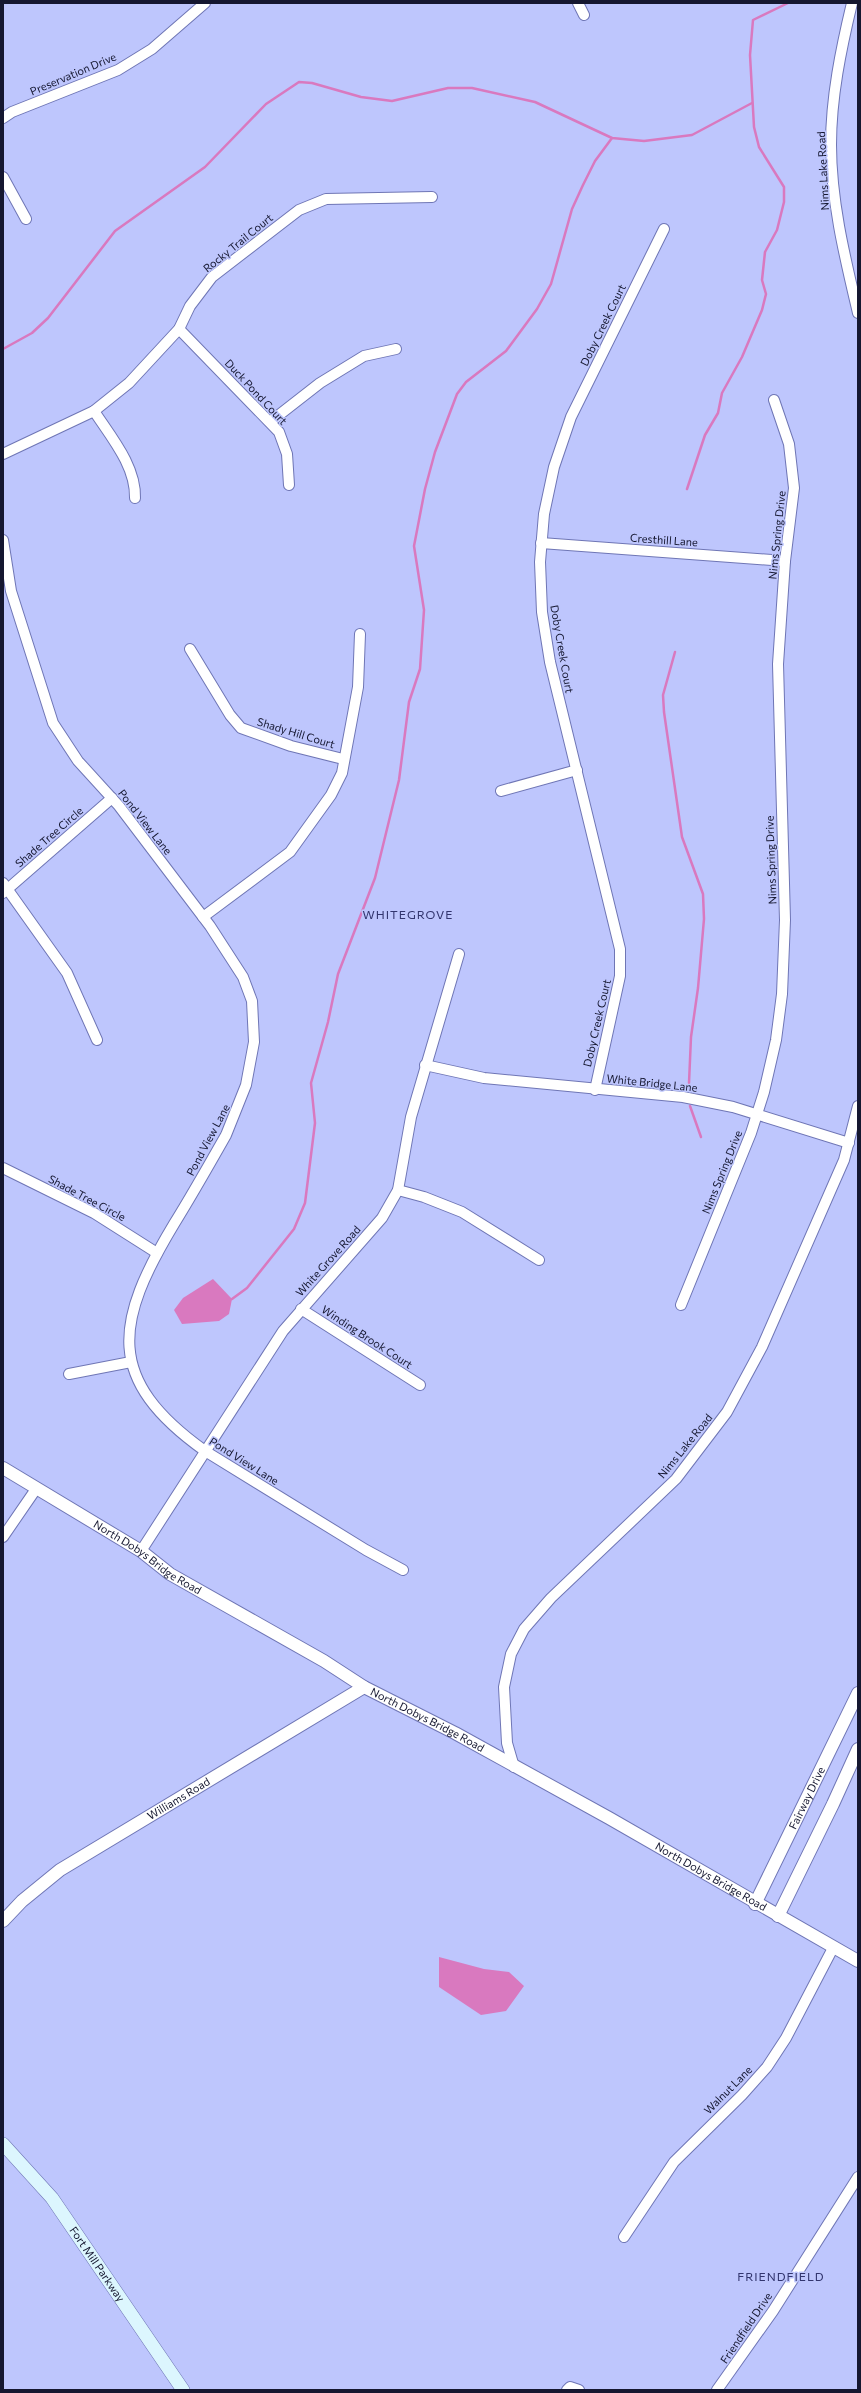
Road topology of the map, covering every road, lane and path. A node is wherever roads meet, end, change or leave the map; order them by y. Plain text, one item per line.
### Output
1 (205, 3) edge
2 (578, 3) edge
3 (852, 3) edge
4 (584, 14) dead end
5 (3, 118) edge
6 (3, 177) edge
7 (432, 197) dead end
8 (26, 219) dead end
9 (664, 229) dead end
10 (858, 313) edge
11 (179, 329) junction
12 (396, 349) dead end
13 (774, 400) dead end
14 (94, 411) junction
15 (270, 422) junction
16 (3, 454) edge
17 (289, 485) dead end
18 (134, 498) dead end
19 (3, 540) edge
20 (542, 543) junction
21 (786, 561) junction
22 (360, 634) dead end
23 (190, 649) dead end
24 (343, 759) junction
25 (577, 770) junction
26 (501, 791) dead end
27 (112, 798) junction
28 (5, 888) edge
29 (203, 917) junction
30 (459, 954) dead end
31 (97, 1040) dead end
32 (425, 1065) junction
33 (595, 1090) junction
34 (858, 1106) edge
35 (755, 1115) junction
36 (849, 1142) junction
37 (3, 1168) edge
38 (398, 1190) junction
39 (157, 1253) junction
40 (539, 1260) dead end
41 (681, 1305) dead end
42 (301, 1309) junction
43 (131, 1362) junction
44 (69, 1374) dead end
45 (420, 1385) dead end
46 (205, 1451) junction
47 (3, 1468) edge
48 (36, 1489) junction
49 (3, 1537) edge
50 (141, 1551) junction
51 (403, 1570) dead end
52 (364, 1687) junction
53 (858, 1693) edge
54 (858, 1749) edge
55 (514, 1766) junction
56 (755, 1904) junction
57 (778, 1916) junction
58 (3, 1921) edge
59 (833, 1948) junction
60 (858, 1961) edge
61 (3, 2144) edge
62 (858, 2177) edge
63 (624, 2237) dead end
64 (183, 2390) edge
65 (567, 2390) edge
66 (579, 2390) edge
67 (717, 2390) edge

1 - 5 street, Preservation Drive
2 - 4 street
3 - 10 street, Nims Lake Road
6 - 8 street
7 - 11 street, Rocky Trail Court
9 - 20 street, Doby Creek Court
11 - 14 street, Rocky Trail Court
11 - 15 street, Duck Pond Court
12 - 15 street
13 - 21 street, Nims Spring Drive
14 - 16 street, Rocky Trail Court
14 - 18 street
15 - 17 street, Duck Pond Court
19 - 27 street, Pond View Lane
20 - 21 street, Cresthill Lane
20 - 25 street, Doby Creek Court
21 - 35 street, Nims Spring Drive
22 - 24 street
23 - 24 street, Shady Hill Court
24 - 29 street
25 - 26 street
25 - 33 street, Doby Creek Court
27 - 28 street, Shade Tree Circle
27 - 29 street, Pond View Lane
28 - 31 street
29 - 39 street, Pond View Lane
30 - 32 street, White Grove Road
32 - 33 street, White Bridge Lane
32 - 38 street, White Grove Road
33 - 35 street, White Bridge Lane
34 - 36 street, Nims Lake Road
35 - 36 street, White Bridge Lane
35 - 41 street, Nims Spring Drive
36 - 55 street, Nims Lake Road
37 - 39 street, Shade Tree Circle
38 - 40 street
38 - 42 street, White Grove Road
39 - 43 street, Pond View Lane
42 - 45 street, Winding Brook Court
42 - 46 street, White Grove Road
43 - 44 street
43 - 46 street, Pond View Lane
46 - 50 street, White Grove Road
46 - 51 street, Pond View Lane
47 - 48 street, North Dobys Bridge Road
48 - 49 street
48 - 50 street, North Dobys Bridge Road
50 - 52 street, North Dobys Bridge Road
52 - 55 street, North Dobys Bridge Road
52 - 58 street, Williams Road
53 - 56 street, Fairway Drive
54 - 57 street
55 - 56 street, North Dobys Bridge Road
56 - 57 street, North Dobys Bridge Road
57 - 59 street, North Dobys Bridge Road
59 - 60 street, North Dobys Bridge Road
59 - 63 street, Walnut Lane
61 - 64 main road, Fort Mill Parkway
62 - 67 street, Friendfield Drive
65 - 66 street

